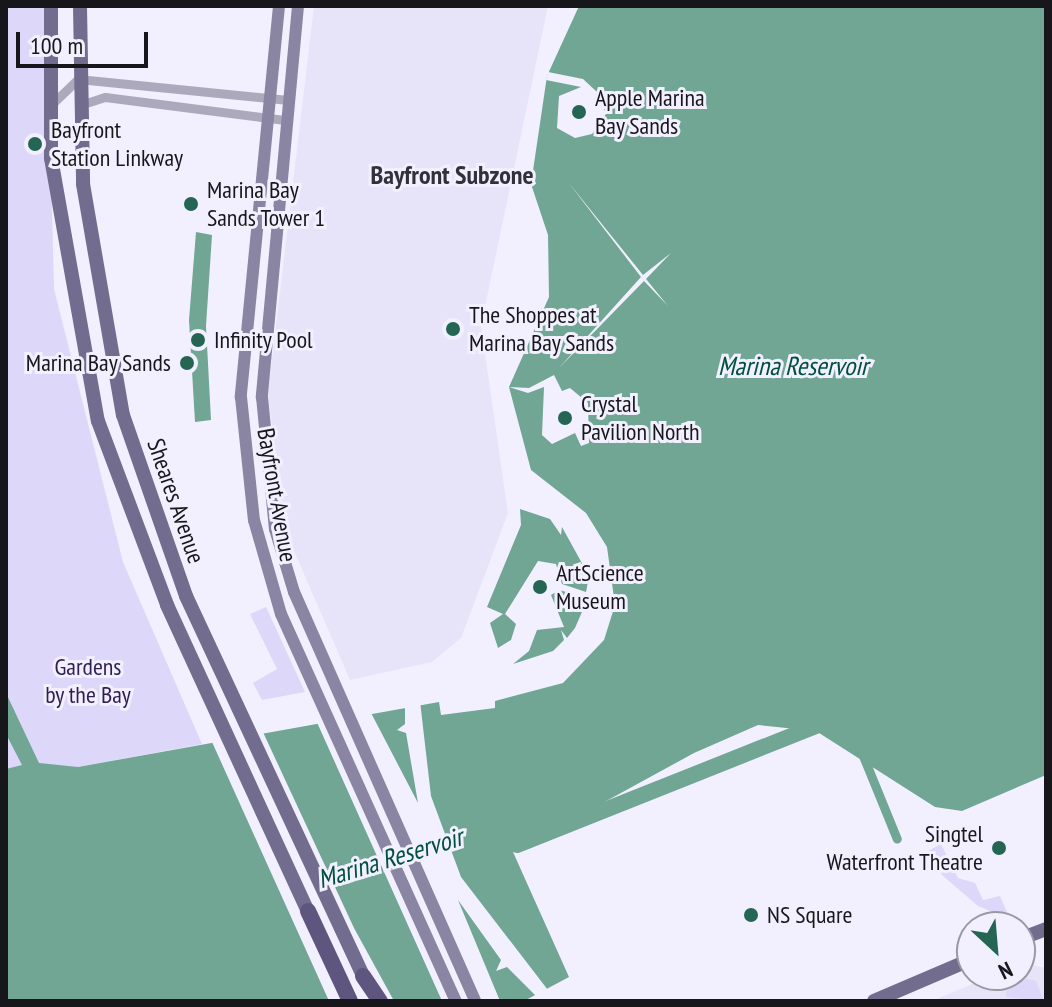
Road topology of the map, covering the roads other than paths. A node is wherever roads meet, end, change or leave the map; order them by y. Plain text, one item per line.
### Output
1 (51, 6) edge
2 (80, 6) edge
3 (279, 6) edge
4 (298, 6) edge
5 (78, 79) junction
6 (267, 98) junction
7 (288, 100) junction
8 (78, 106) junction
9 (49, 109) junction
10 (265, 117) junction
11 (285, 120) junction
12 (308, 911) junction
13 (956, 966) edge
14 (363, 976) joint
15 (339, 1001) edge
16 (350, 1001) edge
17 (377, 1001) edge
18 (456, 1001) edge
19 (475, 1001) edge
20 (874, 1001) edge

1 - 9 main road, Sheares Avenue
2 - 5 main road, Sheares Avenue
3 - 6 main road, Bayfront Avenue
4 - 7 main road, Bayfront Avenue
5 - 6 street
5 - 8 main road, Sheares Avenue
5 - 9 street
6 - 7 street
6 - 10 main road, Bayfront Avenue
7 - 11 main road, Bayfront Avenue
8 - 10 street
8 - 14 main road, Sheares Avenue
9 - 12 main road, Sheares Avenue
10 - 11 street
10 - 18 main road, Bayfront Avenue
11 - 19 main road, Bayfront Avenue
12 - 15 highway
12 - 16 highway
13 - 20 main road
14 - 17 highway

